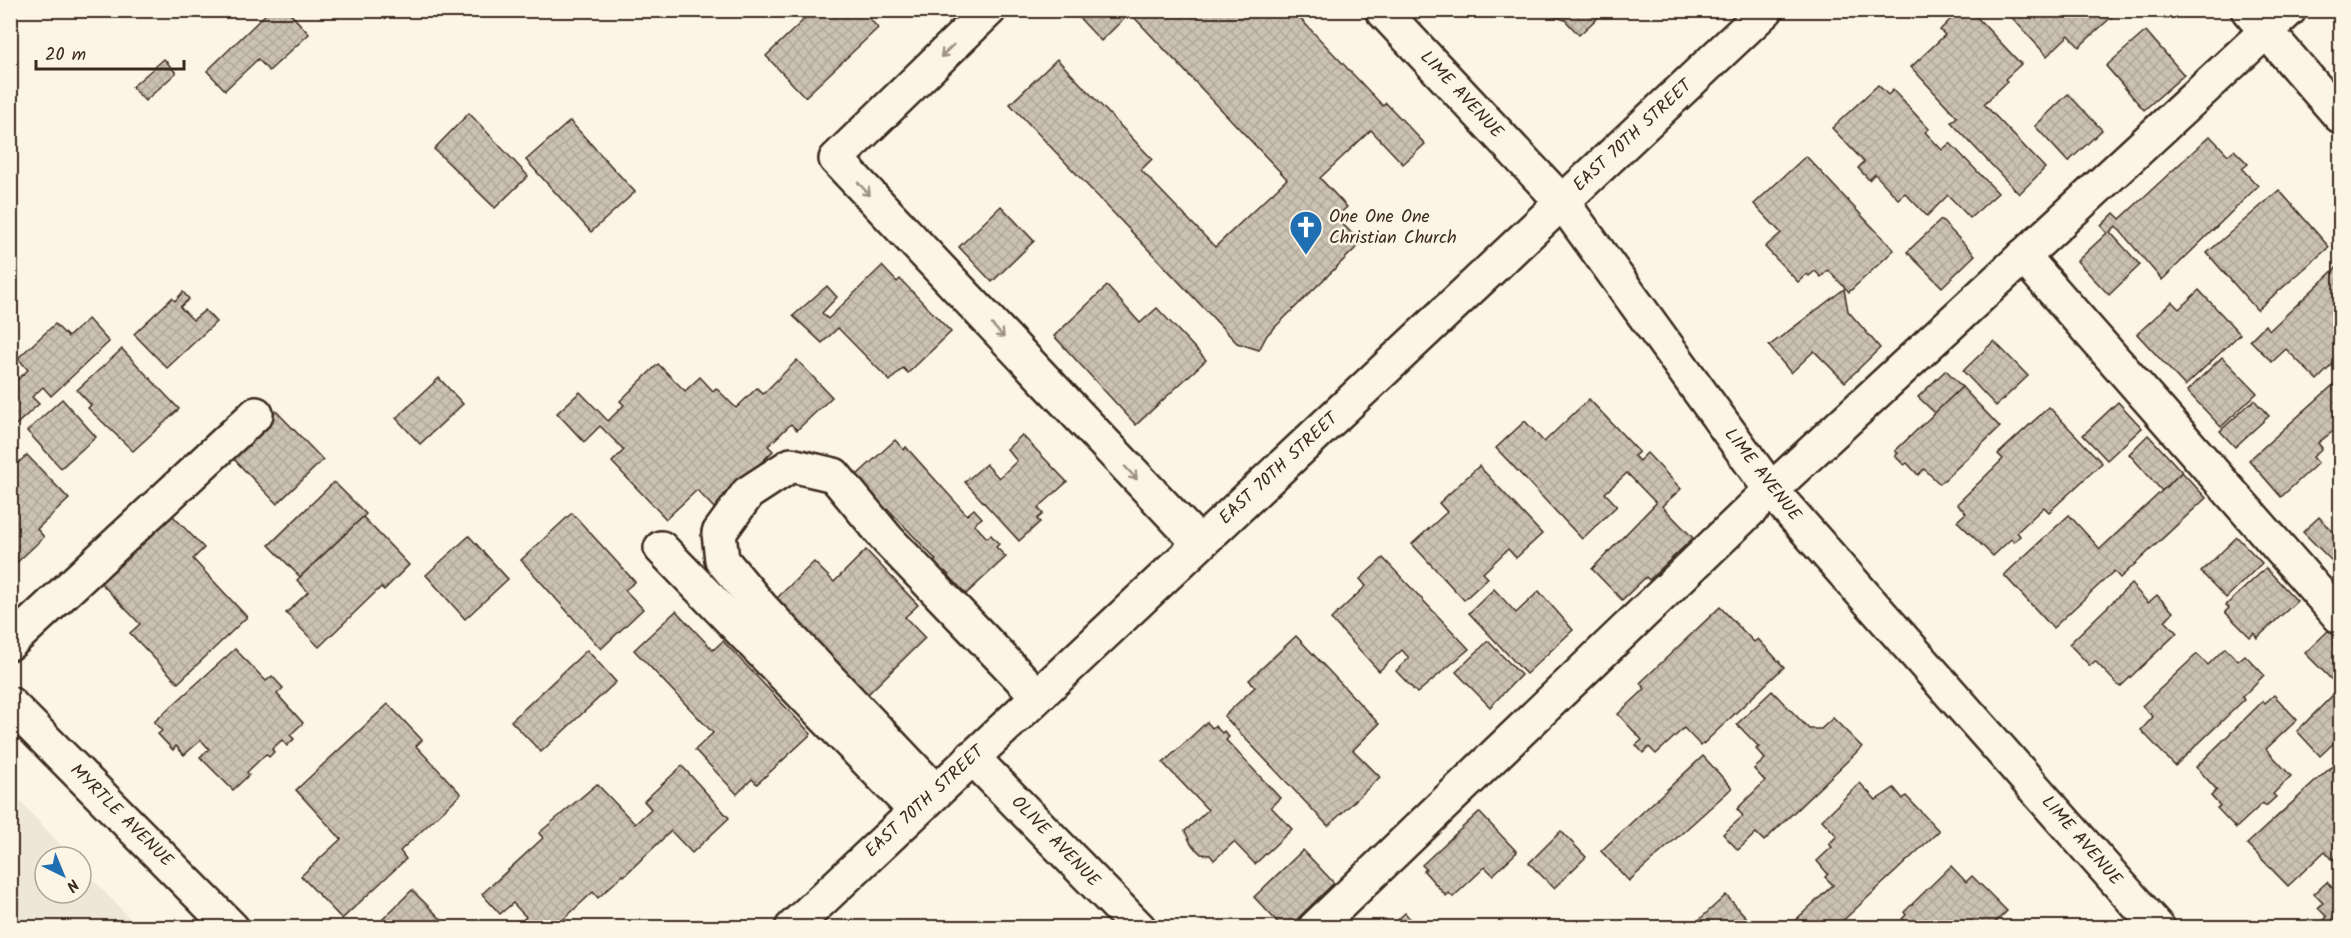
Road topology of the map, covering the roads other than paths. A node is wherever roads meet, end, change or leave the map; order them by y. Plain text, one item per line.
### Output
1 (989, 10) edge
2 (1382, 10) edge
3 (1766, 10) edge
4 (2268, 18) edge
5 (2340, 116) edge
6 (1563, 202) junction
7 (2023, 256) junction
8 (256, 414) dead end
9 (1771, 490) junction
10 (1198, 543) junction
11 (661, 548) dead end
12 (2340, 617) edge
13 (10, 644) edge
14 (1037, 695) junction
15 (10, 704) edge
16 (972, 757) junction
17 (925, 801) junction
18 (232, 927) edge
19 (792, 927) edge
20 (1139, 927) edge
21 (1315, 927) edge
22 (2158, 927) edge

1 -> 10 street
2 - 6 street, LIME AVENUE
3 - 6 street, EAST 70TH STREET
4 - 5 street
4 - 7 street
6 - 9 street, LIME AVENUE
6 - 10 street, EAST 70TH STREET
7 - 9 street
7 - 12 street
8 - 13 street
9 - 21 street
9 - 22 street, LIME AVENUE
10 - 14 street, EAST 70TH STREET
11 - 17 street
14 - 16 street, EAST 70TH STREET
14 - 17 street
15 - 18 street, MYRTLE AVENUE
16 - 17 street, EAST 70TH STREET
16 - 20 street, OLIVE AVENUE
17 - 19 street, EAST 70TH STREET

